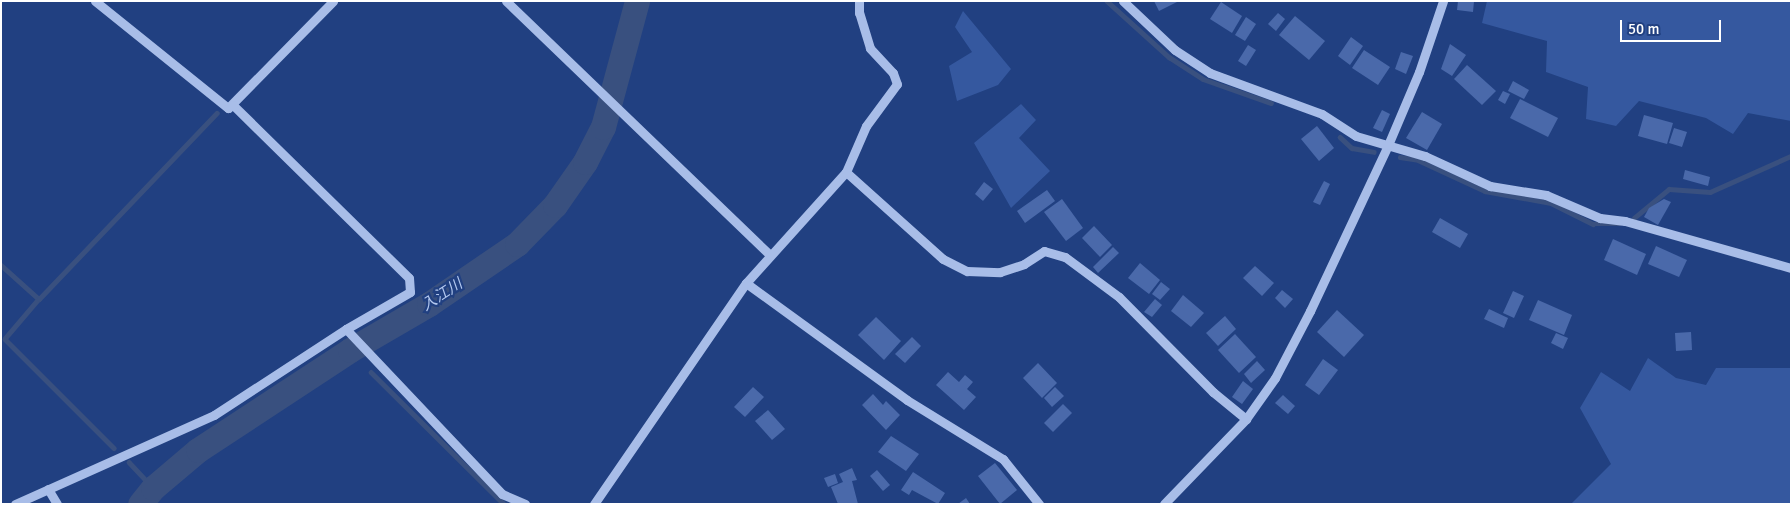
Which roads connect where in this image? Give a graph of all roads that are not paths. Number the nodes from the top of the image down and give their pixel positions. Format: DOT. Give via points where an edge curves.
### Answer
graph roads {
  1 [pos="95,1"];
  2 [pos="333,1"];
  3 [pos="506,1"];
  4 [pos="859,1"];
  5 [pos="1123,1"];
  6 [pos="1443,1"];
  7 [pos="233,105"];
  8 [pos="1388,145"];
  9 [pos="846,172"];
  10 [pos="769,254"];
  11 [pos="1791,268"];
  12 [pos="746,283"];
  13 [pos="348,332"];
  14 [pos="1246,420"];
  15 [pos="48,489"];
  16 [pos="15,504"];
  17 [pos="57,504"];
  18 [pos="525,504"];
  19 [pos="594,504"];
  20 [pos="1040,504"];
  21 [pos="1164,504"];
  1 -- 7 [label="street" via="222,106 228,108"];
  2 -- 7 [label="street"];
  3 -- 10 [label="street"];
  4 -- 9 [label="street" via="859,13 870,48 893,72 897,84 866,126"];
  5 -- 8 [label="street" via="1175,50 1210,73 1322,114 1356,136"];
  6 -- 8 [label="street" via="1419,72"];
  7 -- 13 [label="street" via="409,278 410,292 405,298"];
  8 -- 11 [label="street" via="1425,156 1490,186 1546,195 1600,218 1626,221"];
  8 -- 14 [label="street" via="1276,378"];
  9 -- 10 [label="street"];
  9 -- 14 [label="street" via="943,259 967,271 1000,272 1024,264 1044,251 1066,256 1119,297 1213,392"];
  10 -- 12 [label="street"];
  12 -- 19 [label="street"];
  12 -- 20 [label="street" via="907,400 1003,458"];
  13 -- 15 [label="street" via="214,415"];
  13 -- 18 [label="street" via="502,494"];
  14 -- 21 [label="street"];
  15 -- 16 [label="street"];
  15 -- 17 [label="street"];
}
